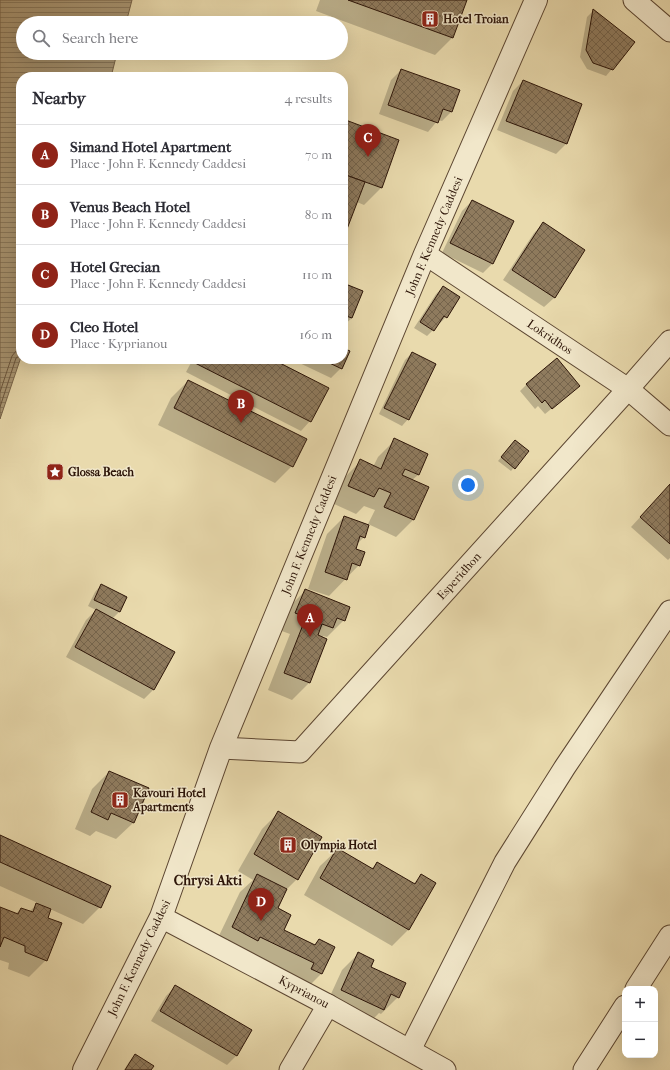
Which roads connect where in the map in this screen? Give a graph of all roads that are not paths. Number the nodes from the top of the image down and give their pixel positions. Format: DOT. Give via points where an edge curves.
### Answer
graph roads {
  1 [pos="536,0"];
  2 [pos="634,0"];
  3 [pos="670,31"];
  4 [pos="425,254"];
  5 [pos="670,341"];
  6 [pos="628,389"];
  7 [pos="670,425"];
  8 [pos="670,611"];
  9 [pos="221,748"];
  10 [pos="161,917"];
  11 [pos="670,936"];
  12 [pos="638,986"];
  13 [pos="328,1004"];
  14 [pos="622,1011"];
  15 [pos="410,1050"];
  16 [pos="84,1070"];
  17 [pos="290,1070"];
  18 [pos="446,1070"];
  19 [pos="584,1070"];
  1 -- 4 [label="street, John F. Kennedy Caddesi"];
  2 -- 3 [label="street"];
  4 -- 6 [label="street, Lokridhos"];
  4 -- 9 [label="street, John F. Kennedy Caddesi"];
  5 -- 6 [label="street, Esperidhon"];
  6 -- 7 [label="street, Lokridhos"];
  6 -- 9 [label="street, Esperidhon" via="300,752"];
  8 -- 15 [label="street" via="565,767 505,862"];
  9 -- 10 [label="street, John F. Kennedy Caddesi"];
  10 -- 13 [label="street, Kyprianou"];
  10 -- 16 [label="street, John F. Kennedy Caddesi"];
  11 -- 12 [label="street"];
  13 -- 15 [label="street, Kyprianou"];
  13 -- 17 [label="street"];
  14 -- 19 [label="street"];
  15 -- 18 [label="street, Kyprianou"];
}
